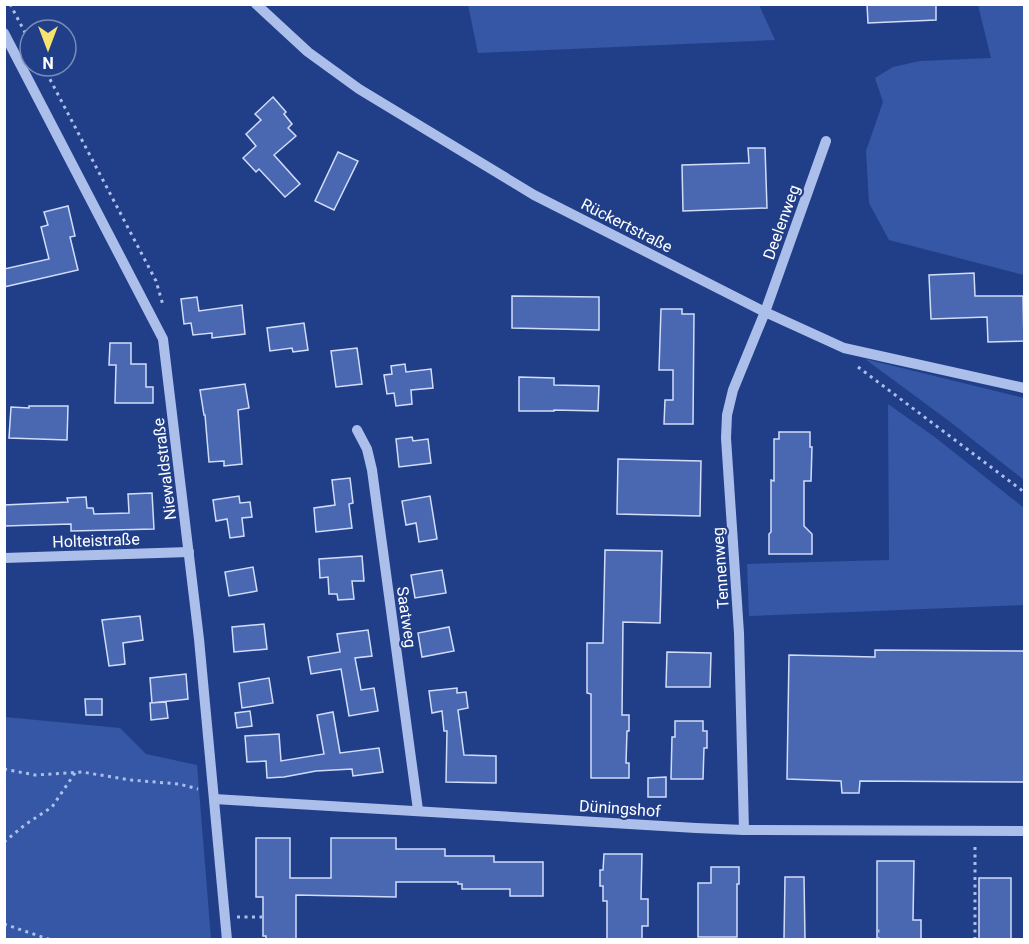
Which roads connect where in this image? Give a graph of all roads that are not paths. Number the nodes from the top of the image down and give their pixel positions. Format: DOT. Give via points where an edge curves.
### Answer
graph roads {
  1 [pos="256,4"];
  2 [pos="4,33"];
  3 [pos="826,141"];
  4 [pos="765,312"];
  5 [pos="1024,388"];
  6 [pos="357,430"];
  7 [pos="189,552"];
  8 [pos="4,558"];
  9 [pos="214,796"];
  10 [pos="418,810"];
  11 [pos="744,830"];
  12 [pos="1024,831"];
  13 [pos="227,939"];
  1 -- 4 [label="street, Rückertstraße" via="308,52 359,89 534,195"];
  2 -- 7 [label="street, Niewaldstraße" via="163,339"];
  3 -- 4 [label="street, Deelenweg"];
  4 -- 5 [label="street, Rückertstraße" via="844,348"];
  4 -- 11 [label="street, Tennenweg" via="733,390 726,438 739,633"];
  6 -- 10 [label="street, Saatweg" via="372,470"];
  7 -- 8 [label="street, Holteistraße"];
  7 -- 9 [label="street, Niewaldstraße"];
  9 -- 10 [label="street, Düningshof"];
  9 -- 13 [label="street, Niewaldstraße"];
  10 -- 11 [label="street, Düningshof"];
  11 -- 12 [label="street, Düningshof"];
}
